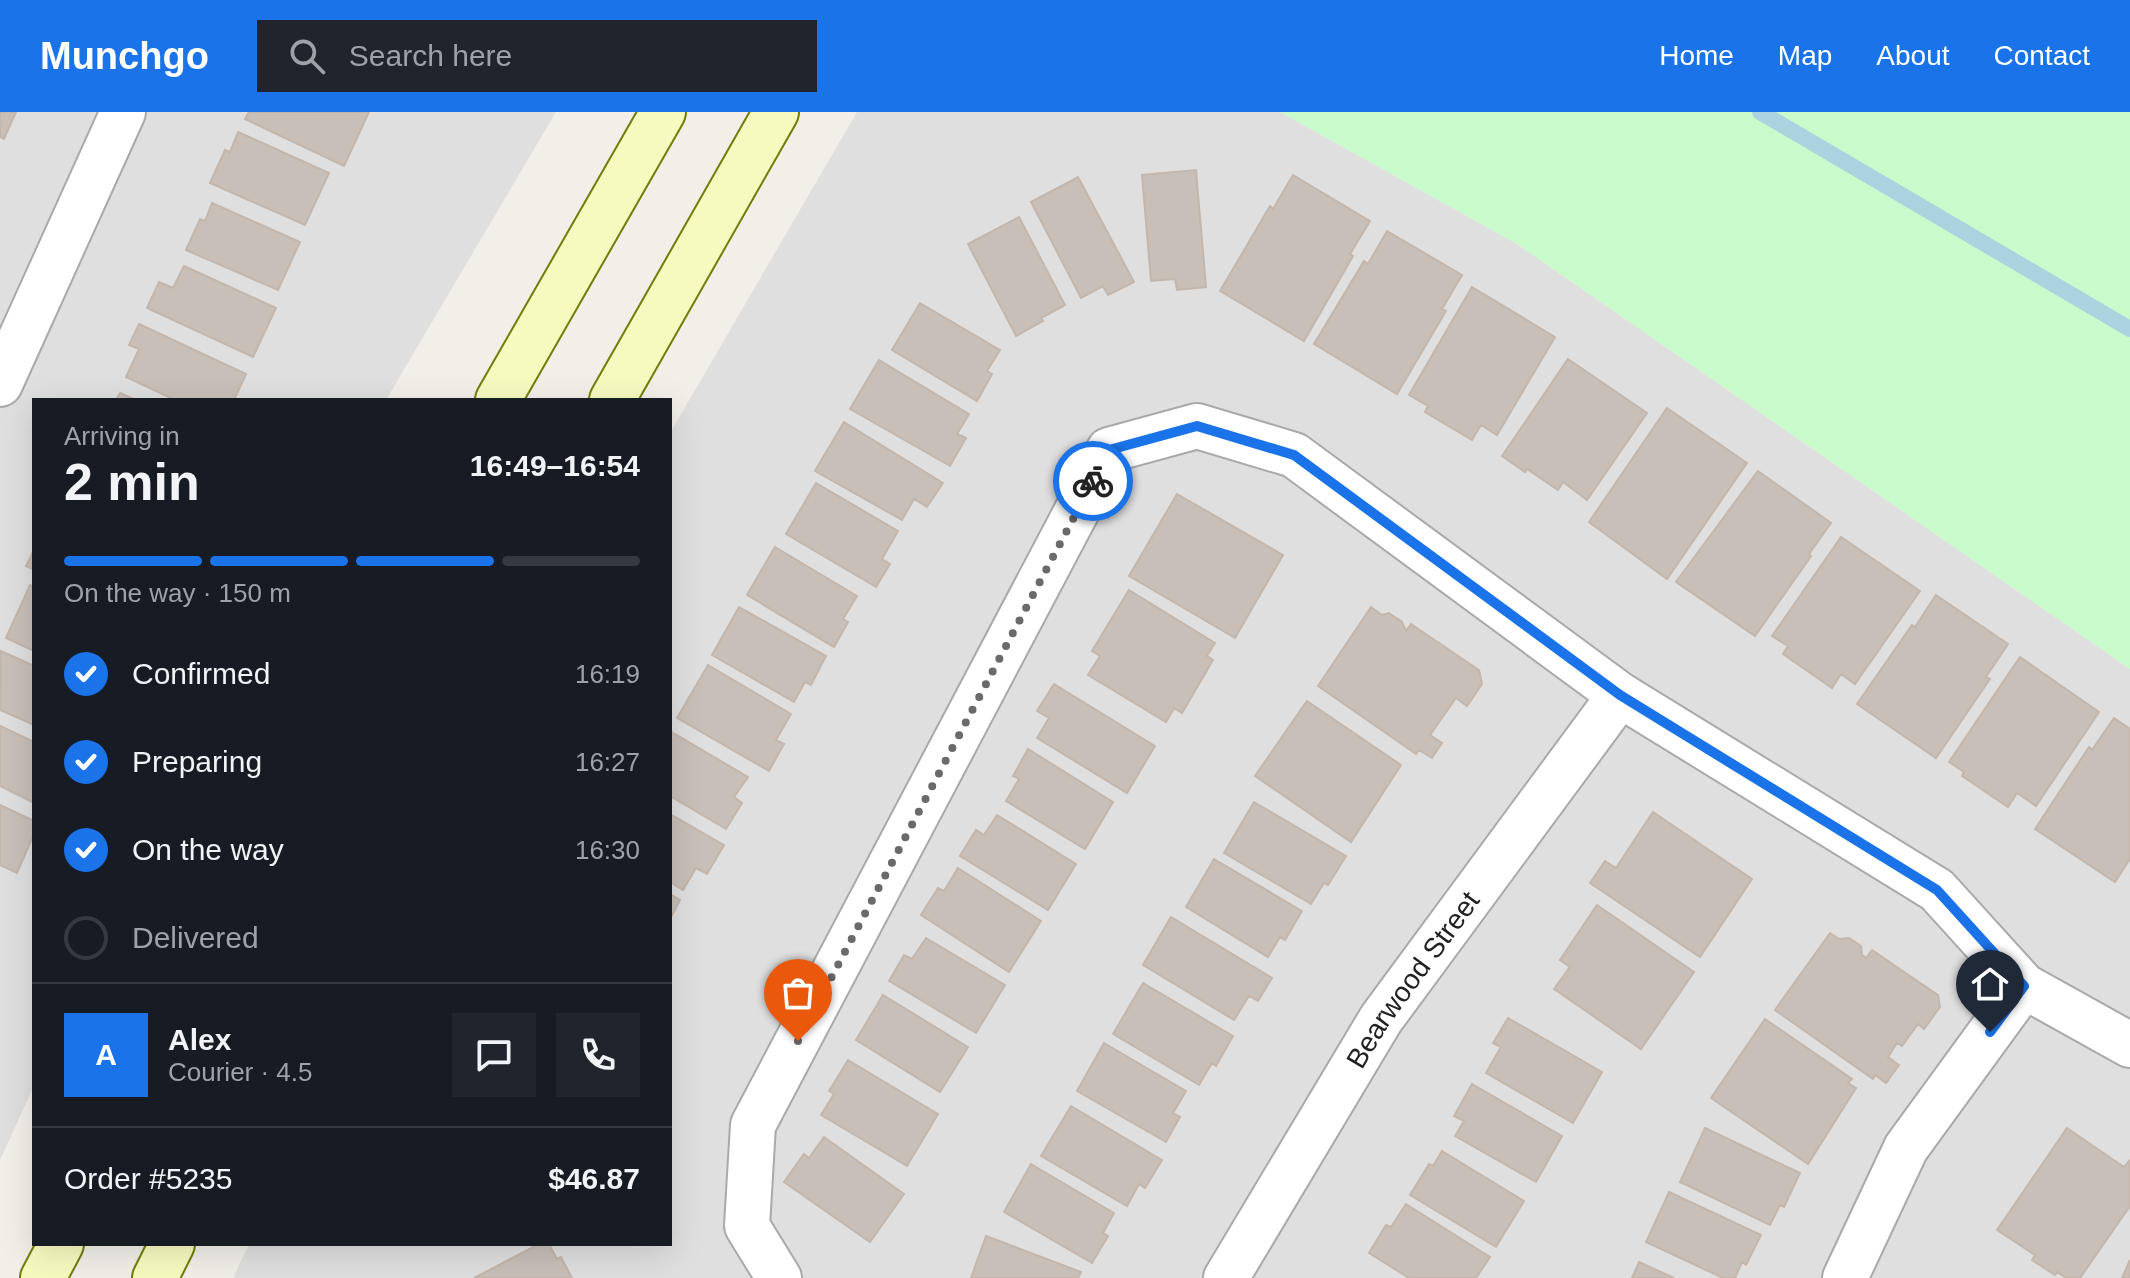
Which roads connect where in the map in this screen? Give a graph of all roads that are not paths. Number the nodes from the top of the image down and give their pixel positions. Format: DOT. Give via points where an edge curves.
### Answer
graph roads {
  1 [pos="123,112"];
  2 [pos="663,112"];
  3 [pos="776,112"];
  4 [pos="0,384"];
  5 [pos="499,398"];
  6 [pos="613,398"];
  7 [pos="1620,695"];
  8 [pos="2024,986"];
  9 [pos="2130,1045"];
  10 [pos="60,1246"];
  11 [pos="171,1246"];
  12 [pos="43,1278"];
  13 [pos="155,1278"];
  14 [pos="779,1278"];
  15 [pos="1226,1278"];
  16 [pos="1845,1278"];
  1 -- 4 [label="street"];
  2 -- 5 [label="main road"];
  3 -- 6 [label="main road"];
  7 -- 8 [label="street" via="1937,890"];
  7 -- 14 [label="street" via="1294,455 1197,426 1109,450 753,1125 747,1226"];
  7 -- 15 [label="street, Bearwood Street" via="1381,1019"];
  8 -- 9 [label="street"];
  8 -- 16 [label="street" via="1906,1148"];
  10 -- 12 [label="main road"];
  11 -- 13 [label="main road"];
}
